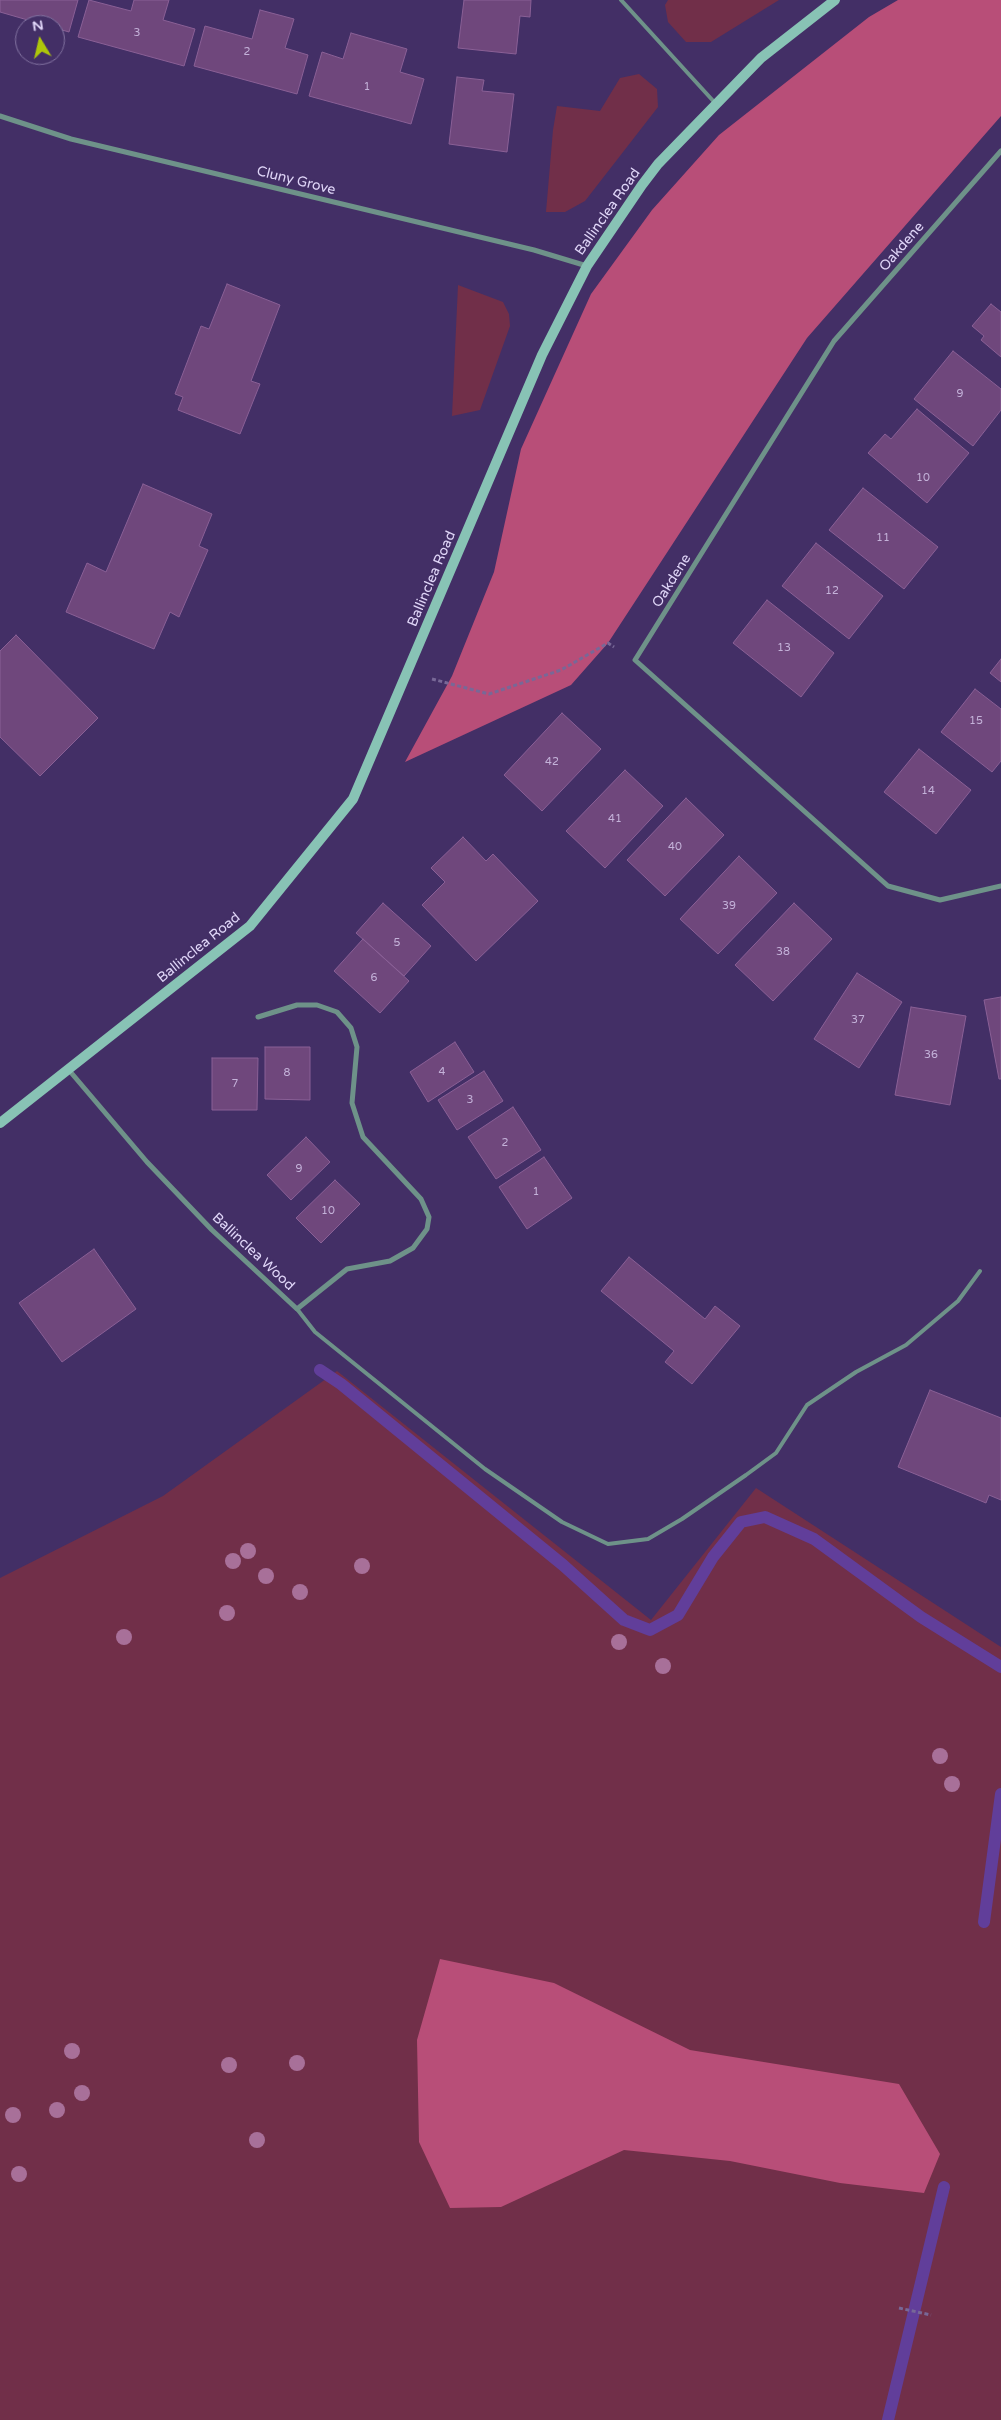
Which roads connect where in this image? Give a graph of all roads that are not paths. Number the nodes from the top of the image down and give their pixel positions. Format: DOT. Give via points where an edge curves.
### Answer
graph roads {
  1 [pos="621,0"];
  2 [pos="835,0"];
  3 [pos="716,104"];
  4 [pos="0,116"];
  5 [pos="1001,151"];
  6 [pos="587,266"];
  7 [pos="1001,886"];
  8 [pos="258,1017"];
  9 [pos="68,1069"];
  10 [pos="0,1122"];
  11 [pos="980,1271"];
  12 [pos="296,1309"];
  1 -- 3 [label="lane"];
  2 -- 3 [label="street, Ballinclea Road" via="760,58"];
  3 -- 6 [label="street, Ballinclea Road" via="658,164"];
  4 -- 6 [label="street, Cluny Grove" via="71,139 534,250"];
  5 -- 7 [label="street, Oakdene" via="834,341 635,660 888,886 940,900"];
  6 -- 9 [label="street, Ballinclea Road" via="542,355 353,799 250,926"];
  8 -- 12 [label="street, Ballinclea Wood" via="298,1005 317,1005 337,1012 352,1028 357,1047 352,1103 363,1137 421,1199 429,1217 426,1229 413,1248 390,1261 347,1269"];
  9 -- 10 [label="street, Ballinclea Road"];
  9 -- 12 [label="street, Ballinclea Wood" via="205,1223"];
  11 -- 12 [label="lane" via="958,1301 906,1345 856,1372 807,1405 776,1453 648,1539 608,1544 562,1522 485,1468 315,1332"];
}
